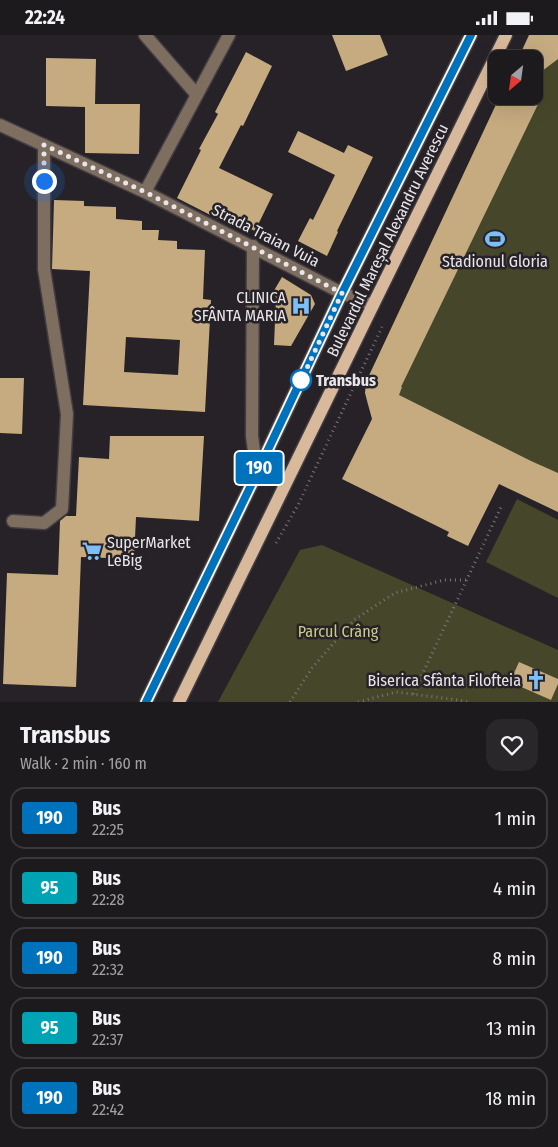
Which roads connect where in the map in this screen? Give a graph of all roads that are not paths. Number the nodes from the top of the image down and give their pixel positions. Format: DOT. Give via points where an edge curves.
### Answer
graph roads {
  1 [pos="145,35"];
  2 [pos="229,35"];
  3 [pos="471,35"];
  4 [pos="506,35"];
  5 [pos="196,95"];
  6 [pos="0,125"];
  7 [pos="44,145"];
  8 [pos="145,192"];
  9 [pos="253,247"];
  10 [pos="342,293"];
  11 [pos="373,305"];
  12 [pos="257,473"];
  13 [pos="12,521"];
  14 [pos="146,702"];
  15 [pos="179,702"];
  1 -- 5 [label="street"];
  2 -- 5 [label="street"];
  3 -- 10 [label="main road, Bulevardul Mareșal Alexandru Averescu"];
  4 -- 11 [label="main road, Bulevardul Mareșal Alexandru Averescu"];
  5 -- 8 [label="street"];
  6 -- 7 [label="street, Strada Traian Vuia"];
  7 -- 8 [label="street, Strada Traian Vuia"];
  7 -- 13 [label="street" via="44,269 67,414 62,509 44,523"];
  8 -- 9 [label="street, Strada Traian Vuia"];
  9 -- 10 [label="street, Strada Traian Vuia"];
  9 -- 12 [label="street" via="252,436"];
  10 -- 11 [label="street, Strada Traian Vuia"];
  10 -- 12 [label="main road, Bulevardul Mareșal Alexandru Averescu"];
  11 -- 15 [label="main road, Bulevardul Mareșal Alexandru Averescu"];
  12 -- 14 [label="main road, Bulevardul Mareșal Alexandru Averescu"];
}
